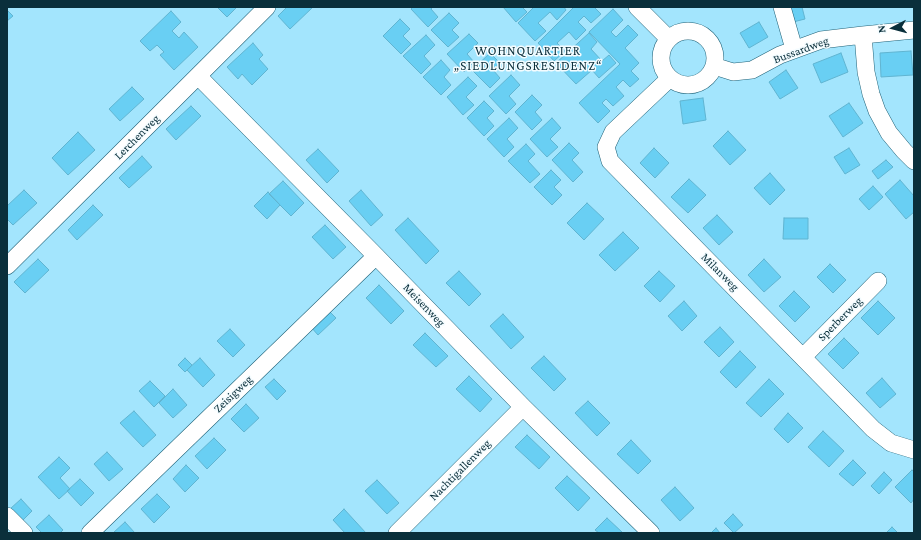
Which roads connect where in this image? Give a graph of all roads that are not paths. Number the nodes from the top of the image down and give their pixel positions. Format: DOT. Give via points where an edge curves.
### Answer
graph roads {
  1 [pos="267,7"];
  2 [pos="637,7"];
  3 [pos="782,7"];
  4 [pos="914,30"];
  5 [pos="862,34"];
  6 [pos="669,39"];
  7 [pos="794,49"];
  8 [pos="714,66"];
  9 [pos="198,76"];
  10 [pos="670,78"];
  11 [pos="914,161"];
  12 [pos="376,256"];
  13 [pos="7,266"];
  14 [pos="878,281"];
  15 [pos="803,357"];
  16 [pos="523,407"];
  17 [pos="914,450"];
  18 [pos="7,516"];
  19 [pos="24,533"];
  20 [pos="90,533"];
  21 [pos="397,533"];
  22 [pos="651,533"];
  1 -- 9 [label="street, Lerchenweg"];
  2 -- 6 [label="street"];
  3 -- 7 [label="street"];
  4 -- 5 [label="street, Bussardweg"];
  5 -- 7 [label="street, Bussardweg" via="821,40"];
  5 -- 11 [label="street" via="870,94 889,133"];
  6 -- 8 [label="street" via="679,32 691,31 702,35 711,43 715,54"];
  6 -- 10 [label="street" via="663,48 661,58"];
  7 -- 8 [label="street, Bussardweg" via="752,70 733,72"];
  8 -- 10 [label="street" via="709,75 700,82 690,85"];
  9 -- 12 [label="street, Meisenweg"];
  9 -- 13 [label="street, Lerchenweg"];
  10 -- 15 [label="street, Milanweg" via="613,132 606,147 610,161"];
  12 -- 16 [label="street, Meisenweg"];
  12 -- 20 [label="street, Zeisigweg"];
  14 -- 15 [label="street, Sperberweg"];
  15 -- 17 [label="street, Milanweg" via="873,429 891,443"];
  16 -- 21 [label="street, Nachtigallenweg"];
  16 -- 22 [label="street, Meisenweg"];
  18 -- 19 [label="street"];
}
